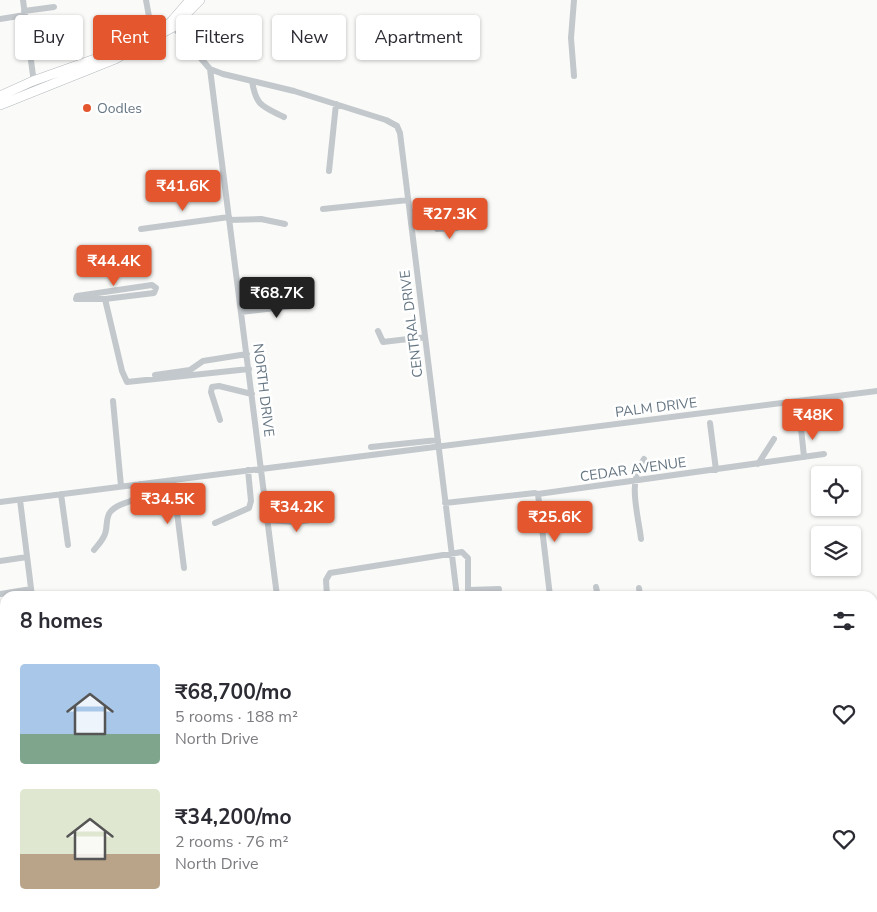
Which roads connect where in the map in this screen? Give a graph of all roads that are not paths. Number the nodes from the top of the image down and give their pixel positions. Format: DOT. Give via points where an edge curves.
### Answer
graph roads {
  1 [pos="23,0"];
  2 [pos="146,0"];
  3 [pos="190,0"];
  4 [pos="200,0"];
  5 [pos="574,0"];
  6 [pos="54,7"];
  7 [pos="24,13"];
  8 [pos="149,15"];
  9 [pos="0,19"];
  10 [pos="172,25"];
  11 [pos="166,27"];
  12 [pos="95,60"];
  13 [pos="210,69"];
  14 [pos="574,76"];
  15 [pos="252,81"];
  16 [pos="34,85"];
  17 [pos="0,96"];
  18 [pos="336,104"];
  19 [pos="0,105"];
  20 [pos="284,117"];
  21 [pos="329,171"];
  22 [pos="408,200"];
  23 [pos="459,207"];
  24 [pos="323,209"];
  25 [pos="410,212"];
  26 [pos="229,218"];
  27 [pos="285,224"];
  28 [pos="141,229"];
  29 [pos="106,299"];
  30 [pos="310,304"];
  31 [pos="241,312"];
  32 [pos="378,330"];
  33 [pos="425,337"];
  34 [pos="247,354"];
  35 [pos="248,369"];
  36 [pos="155,375"];
  37 [pos="877,392"];
  38 [pos="252,394"];
  39 [pos="113,401"];
  40 [pos="220,420"];
  41 [pos="710,423"];
  42 [pos="820,423"];
  43 [pos="774,438"];
  44 [pos="438,443"];
  45 [pos="371,447"];
  46 [pos="824,454"];
  47 [pos="804,457"];
  48 [pos="644,459"];
  49 [pos="758,464"];
  50 [pos="262,468"];
  51 [pos="248,470"];
  52 [pos="716,470"];
  53 [pos="173,480"];
  54 [pos="634,481"];
  55 [pos="140,484"];
  56 [pos="122,486"];
  57 [pos="61,494"];
  58 [pos="538,494"];
  59 [pos="20,500"];
  60 [pos="0,502"];
  61 [pos="445,503"];
  62 [pos="325,518"];
  63 [pos="268,520"];
  64 [pos="215,523"];
  65 [pos="641,539"];
  66 [pos="68,545"];
  67 [pos="94,550"];
  68 [pos="452,552"];
  69 [pos="27,557"];
  70 [pos="0,561"];
  71 [pos="184,568"];
  72 [pos="596,587"];
  73 [pos="639,588"];
  74 [pos="500,589"];
  75 [pos="32,591"];
  76 [pos="276,591"];
  77 [pos="327,591"];
  78 [pos="457,591"];
  79 [pos="549,591"];
  80 [pos="597,591"];
  81 [pos="639,591"];
  1 -- 7 [label="street"];
  2 -- 8 [label="street"];
  3 -- 10 [label="main road"];
  4 -- 10 [label="main road"];
  5 -- 14 [label="street" via="571,38"];
  6 -- 7 [label="street"];
  7 -- 9 [label="street"];
  7 -- 16 [label="street"];
  10 -- 11 [label="main road"];
  10 -- 13 [label="street"];
  10 -- 16 [label="main road" via="115,59"];
  12 -- 16 [label="main road"];
  13 -- 15 [label="street, CENTRAL DRIVE"];
  13 -- 26 [label="street, NORTH DRIVE"];
  15 -- 18 [label="street, CENTRAL DRIVE"];
  15 -- 20 [label="street" via="254,95 260,104"];
  16 -- 17 [label="main road"];
  16 -- 19 [label="main road"];
  18 -- 21 [label="street"];
  18 -- 22 [label="street, CENTRAL DRIVE" via="398,126"];
  22 -- 24 [label="street"];
  22 -- 25 [label="street, CENTRAL DRIVE"];
  23 -- 25 [label="street" via="460,224 448,230 437,229 424,212"];
  25 -- 33 [label="street, CENTRAL DRIVE"];
  26 -- 27 [label="street"];
  26 -- 28 [label="street"];
  26 -- 31 [label="street, NORTH DRIVE"];
  29 -- 29 [label="street" via="78,301 76,297 152,285 156,288 154,293"];
  29 -- 35 [label="street" via="127,382"];
  30 -- 31 [label="street"];
  31 -- 34 [label="street, NORTH DRIVE"];
  32 -- 33 [label="street" via="383,342"];
  33 -- 44 [label="street, CENTRAL DRIVE"];
  34 -- 35 [label="street, NORTH DRIVE"];
  34 -- 36 [label="street" via="203,361 190,370"];
  35 -- 38 [label="street, NORTH DRIVE"];
  37 -- 44 [label="street, PALM DRIVE"];
  38 -- 40 [label="street" via="212,387"];
  38 -- 50 [label="street, NORTH DRIVE"];
  39 -- 56 [label="street"];
  41 -- 52 [label="street"];
  42 -- 47 [label="street" via="801,428"];
  43 -- 49 [label="street"];
  44 -- 45 [label="street"];
  44 -- 50 [label="street"];
  44 -- 61 [label="street, CENTRAL DRIVE"];
  46 -- 47 [label="street, CEDAR AVENUE"];
  47 -- 49 [label="street, CEDAR AVENUE"];
  48 -- 54 [label="street" via="636,470"];
  49 -- 52 [label="street, CEDAR AVENUE"];
  50 -- 51 [label="street"];
  50 -- 63 [label="street, NORTH DRIVE"];
  51 -- 53 [label="street"];
  51 -- 64 [label="street" via="249,508"];
  52 -- 54 [label="street, CEDAR AVENUE"];
  53 -- 55 [label="street"];
  53 -- 71 [label="street"];
  54 -- 58 [label="street, CEDAR AVENUE"];
  54 -- 65 [label="street"];
  55 -- 56 [label="street"];
  55 -- 67 [label="street" via="138,496 115,507 109,514 104,536"];
  56 -- 57 [label="street"];
  57 -- 59 [label="street"];
  57 -- 66 [label="street"];
  58 -- 61 [label="street, CEDAR AVENUE"];
  58 -- 79 [label="street"];
  59 -- 60 [label="street"];
  59 -- 69 [label="street"];
  61 -- 68 [label="street, CENTRAL DRIVE"];
  62 -- 63 [label="street" via="295,522"];
  63 -- 76 [label="street, NORTH DRIVE"];
  68 -- 74 [label="street" via="466,555 468,590"];
  68 -- 77 [label="street" via="330,573 326,580"];
  68 -- 78 [label="street, CENTRAL DRIVE"];
  69 -- 70 [label="street"];
  69 -- 75 [label="street"];
  72 -- 80 [label="street"];
  73 -- 81 [label="street"];
}
